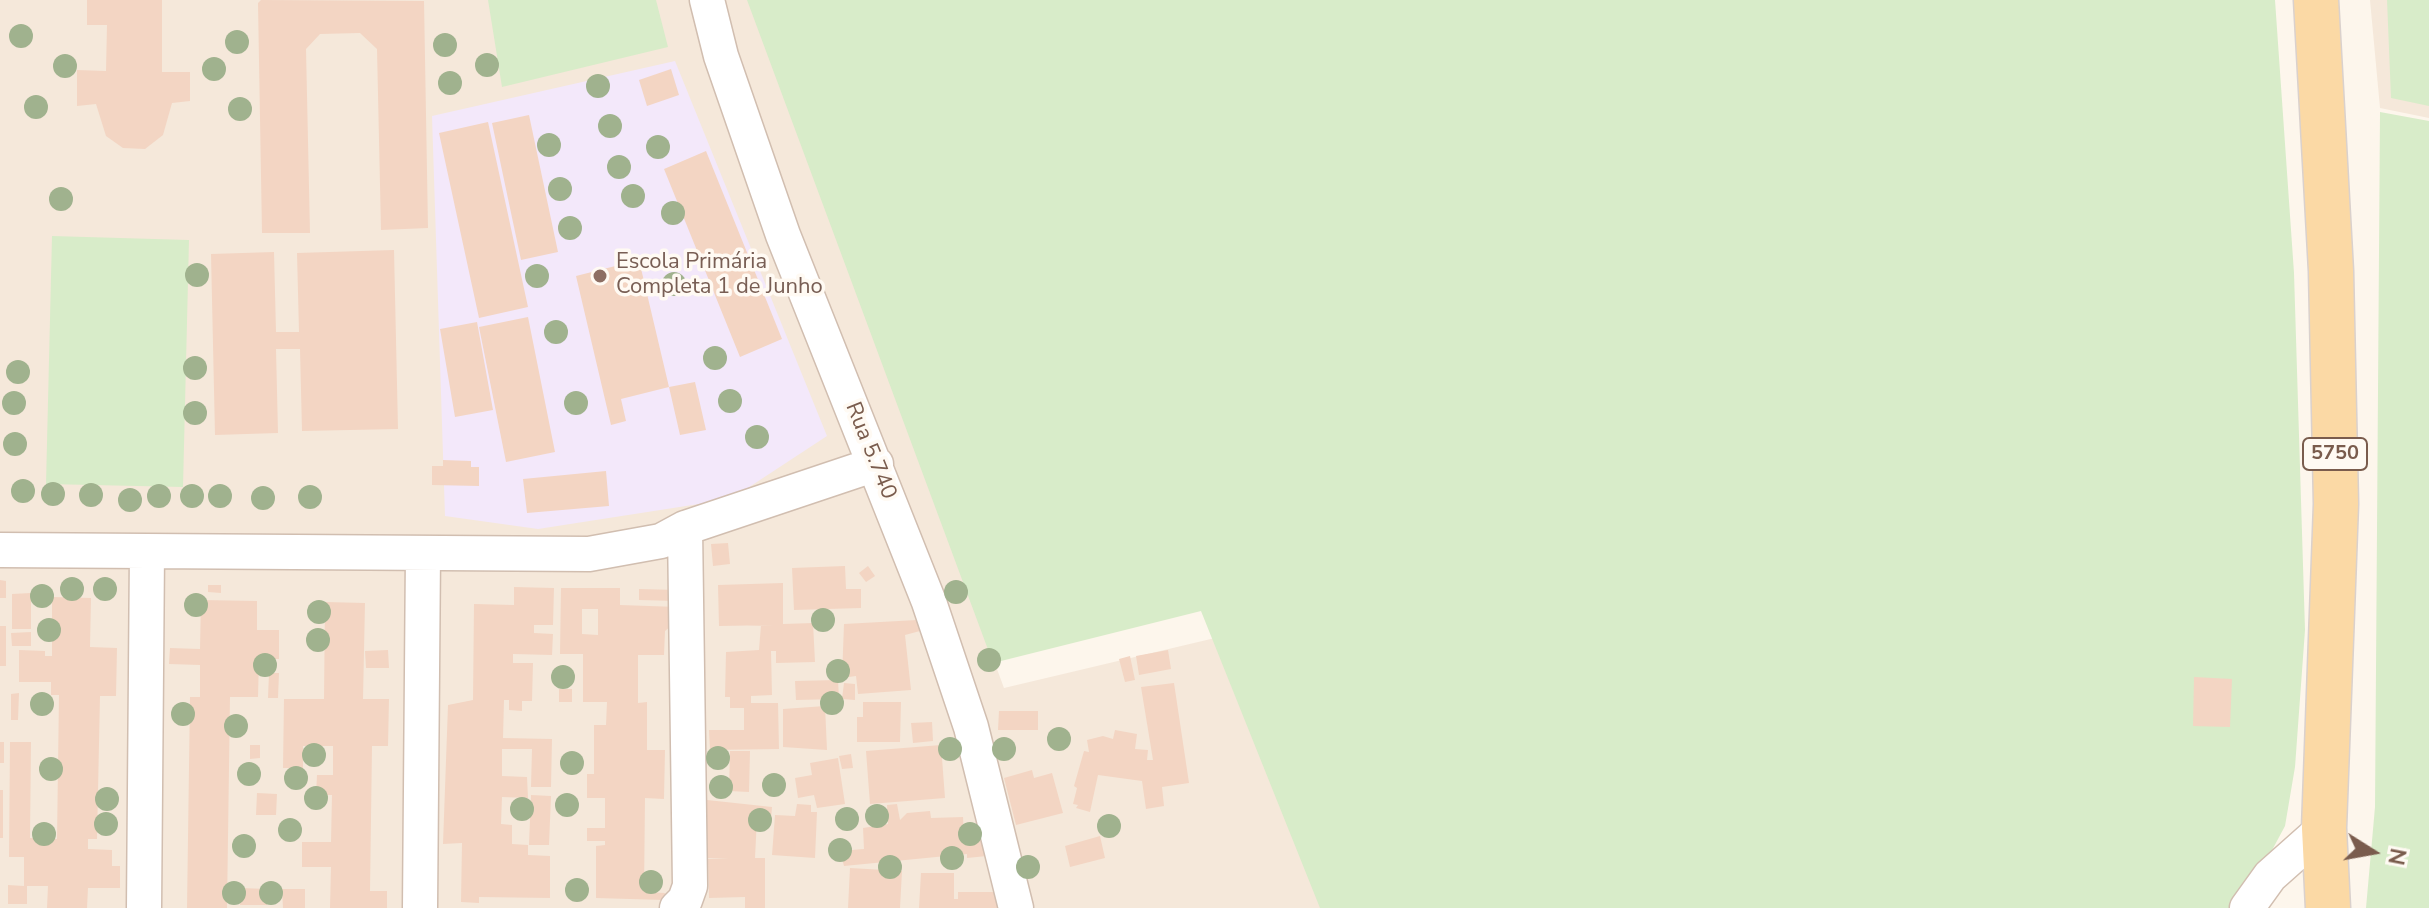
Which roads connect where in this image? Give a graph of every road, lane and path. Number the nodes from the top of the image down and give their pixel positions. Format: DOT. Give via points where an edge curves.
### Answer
graph roads {
  1 [pos="707,0"];
  2 [pos="2316,0"];
  3 [pos="876,464"];
  4 [pos="685,528"];
  5 [pos="0,550"];
  6 [pos="147,552"];
  7 [pos="423,553"];
  8 [pos="2324,828"];
  9 [pos="144,908"];
  10 [pos="420,908"];
  11 [pos="677,908"];
  12 [pos="1016,908"];
  13 [pos="2247,908"];
  14 [pos="2328,908"];
  1 -- 3 [label="street, Rua 5.740" via="783,235"];
  2 -- 8 [label="main road, 5750" via="2331,271 2336,504"];
  3 -- 4 [label="street"];
  3 -- 12 [label="street, Rua 5.740" via="971,727"];
  4 -- 7 [label="street" via="661,541 589,554"];
  4 -- 11 [label="street" via="690,886"];
  5 -- 6 [label="street"];
  6 -- 7 [label="street"];
  6 -- 9 [label="street"];
  7 -- 10 [label="street"];
  8 -- 13 [label="street" via="2270,876"];
  8 -- 14 [label="main road, 5750"];
}
